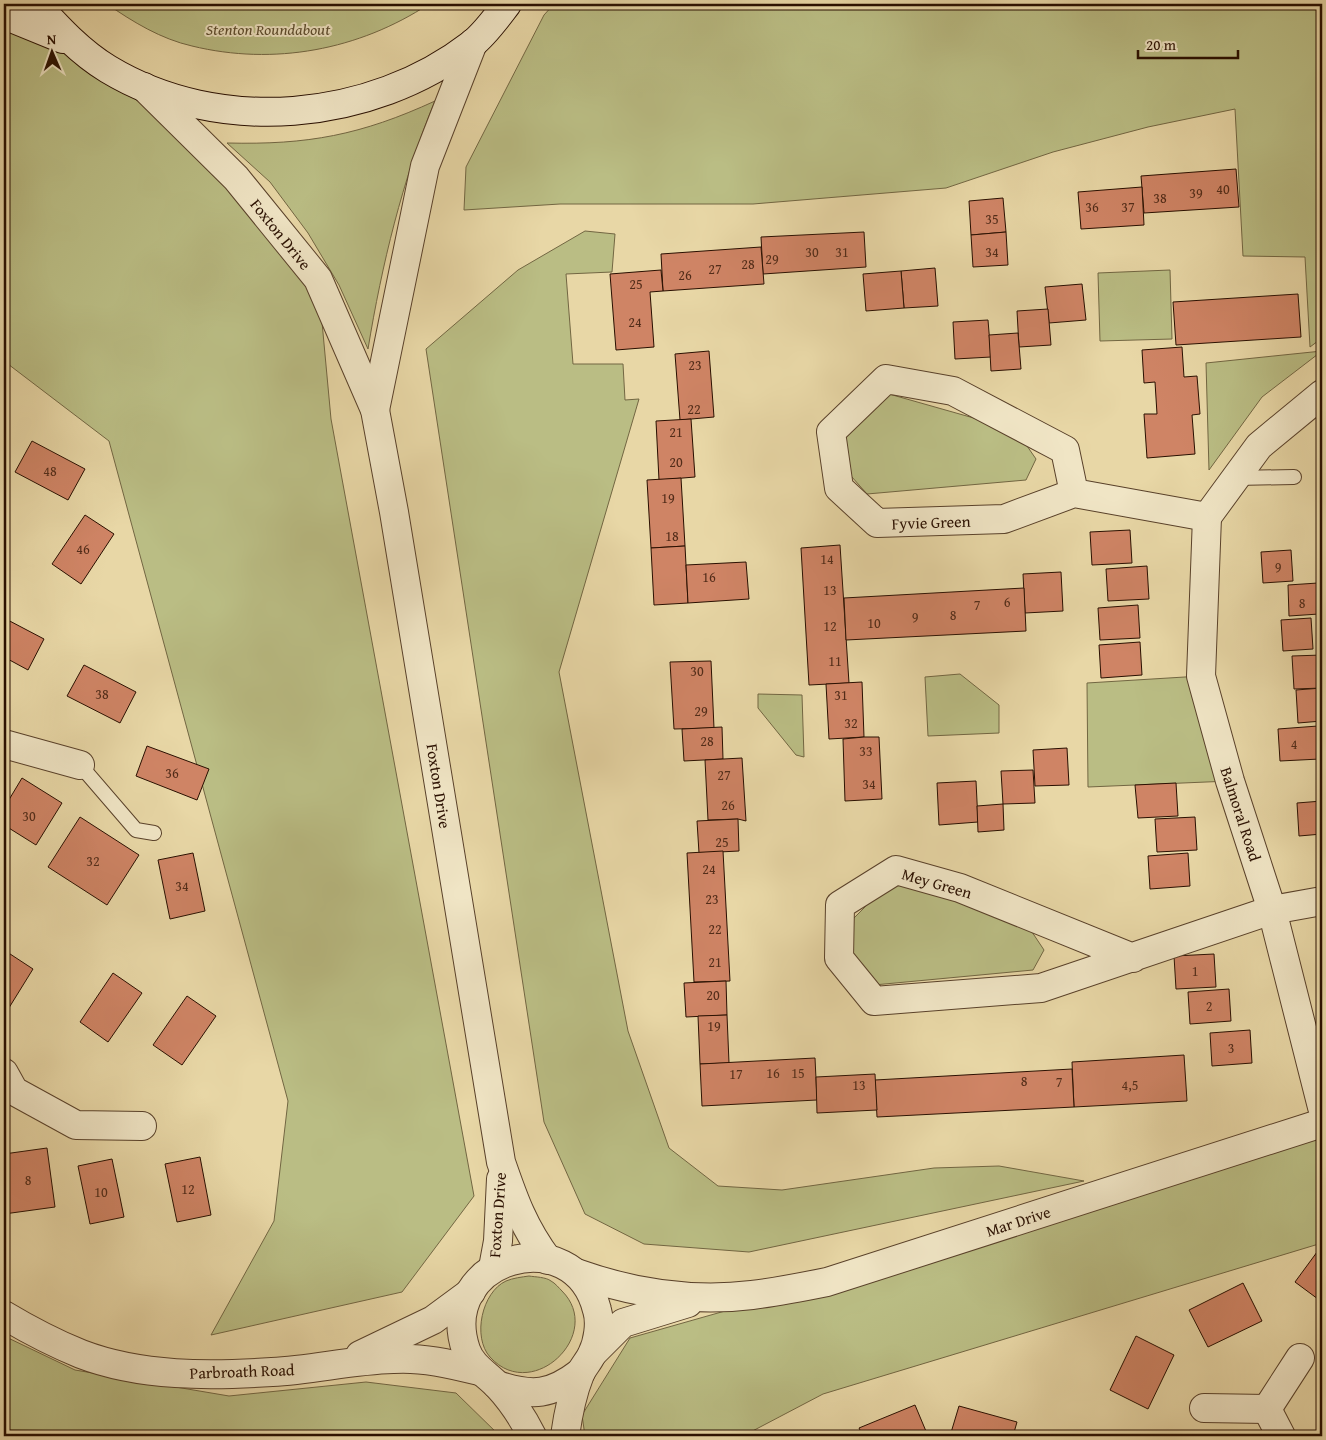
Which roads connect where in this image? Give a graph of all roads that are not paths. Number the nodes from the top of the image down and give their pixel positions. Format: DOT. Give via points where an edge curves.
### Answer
graph roads {
  1 [pos="36,4"];
  2 [pos="507,4"];
  3 [pos="4,15"];
  4 [pos="71,42"];
  5 [pos="473,43"];
  6 [pos="144,87"];
  7 [pos="1322,394"];
  8 [pos="375,410"];
  9 [pos="1294,477"];
  10 [pos="1236,478"];
  11 [pos="1074,493"];
  12 [pos="1206,517"];
  13 [pos="4,744"];
  14 [pos="80,765"];
  15 [pos="154,833"];
  16 [pos="1322,901"];
  17 [pos="1272,910"];
  18 [pos="1133,958"];
  19 [pos="4,1073"];
  20 [pos="1322,1106"];
  21 [pos="1322,1123"];
  22 [pos="142,1126"];
  23 [pos="501,1162"];
  24 [pos="548,1260"];
  25 [pos="493,1268"];
  26 [pos="576,1273"];
  27 [pos="471,1292"];
  28 [pos="708,1297"];
  29 [pos="4,1315"];
  30 [pos="1300,1358"];
  31 [pos="587,1362"];
  32 [pos="340,1364"];
  33 [pos="488,1378"];
  34 [pos="1204,1408"];
  35 [pos="1267,1409"];
  36 [pos="532,1436"];
  37 [pos="565,1436"];
  38 [pos="1281,1436"];
  1 -- 4 [label="street"];
  2 -- 5 [label="street"];
  3 -- 4 [label="street"];
  4 -- 6 [label="street" via="108,69"];
  5 -- 6 [label="street" via="406,82 370,97 334,106 267,112 184,102"];
  5 -- 8 [label="street, Foxton Drive" via="425,166"];
  6 -- 8 [label="street, Foxton Drive" via="236,178 318,279"];
  7 -- 10 [label="street" via="1259,446"];
  8 -- 23 [label="street, Foxton Drive"];
  9 -- 10 [label="lane"];
  10 -- 12 [label="street"];
  11 -- 11 [label="street, Fyvie Green" via="1004,519 877,523 839,488 831,432 886,380 953,390 1066,450"];
  11 -- 12 [label="street"];
  12 -- 17 [label="street, Balmoral Road" via="1201,676 1230,781"];
  13 -- 14 [label="street"];
  14 -- 15 [label="lane" via="136,830"];
  16 -- 17 [label="street, Mey Green"];
  17 -- 18 [label="street, Mey Green"];
  17 -- 20 [label="street, Balmoral Road"];
  18 -- 18 [label="street, Mey Green" via="1041,988 874,1001 839,958 840,905 896,870 960,888"];
  19 -- 22 [label="street" via="14,1091 76,1125"];
  21 -- 28 [label="street, Mar Drive" via="827,1282 751,1295"];
  23 -- 24 [label="street, Foxton Drive" via="516,1208"];
  23 -- 25 [label="street, Foxton Drive" via="498,1241"];
  24 -- 25 [label="street, Foxton Drive" via="514,1258"];
  24 -- 26 [label="street, Foxton Drive"];
  25 -- 27 [label="street, Foxton Drive"];
  26 -- 28 [label="street, Mar Drive" via="614,1286 656,1294"];
  26 -- 31 [label="street, Foxton Drive" via="590,1290 597,1311 598,1332"];
  27 -- 32 [label="street, Parbroath Road" via="433,1320"];
  27 -- 33 [label="street, Foxton Drive" via="465,1305 462,1328 467,1351"];
  28 -- 31 [label="street, Mar Drive" via="623,1323"];
  29 -- 32 [label="street, Parbroath Road" via="43,1338 83,1355 138,1368 204,1375 274,1372"];
  30 -- 35 [label="street"];
  31 -- 33 [label="street" via="564,1385 543,1392 520,1393"];
  31 -- 37 [label="street, Foxton Drive" via="570,1405"];
  32 -- 33 [label="street, Parbroath Road" via="394,1358 435,1361"];
  33 -- 36 [label="street, Foxton Drive" via="522,1417"];
  34 -- 35 [label="street"];
  35 -- 38 [label="street"];
}
